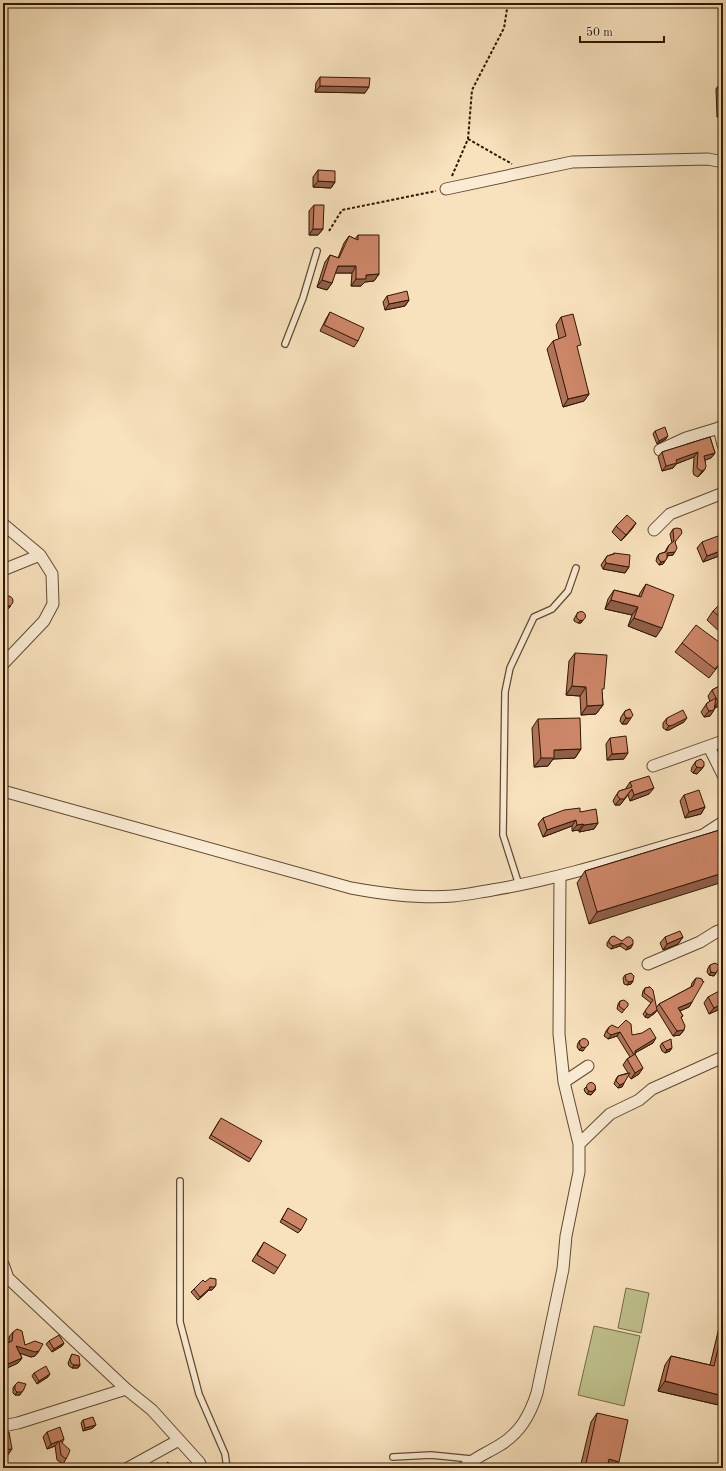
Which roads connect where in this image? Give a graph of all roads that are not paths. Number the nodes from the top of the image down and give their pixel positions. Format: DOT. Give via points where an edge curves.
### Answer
graph roads {
  1 [pos="723,162"];
  2 [pos="446,189"];
  3 [pos="318,251"];
  4 [pos="285,344"];
  5 [pos="721,426"];
  6 [pos="723,445"];
  7 [pos="660,450"];
  8 [pos="723,493"];
  9 [pos="3,524"];
  10 [pos="654,530"];
  11 [pos="40,555"];
  12 [pos="576,568"];
  13 [pos="3,570"];
  14 [pos="3,664"];
  15 [pos="723,741"];
  16 [pos="709,747"];
  17 [pos="653,766"];
  18 [pos="723,775"];
  19 [pos="3,791"];
  20 [pos="723,822"];
  21 [pos="560,876"];
  22 [pos="519,886"];
  23 [pos="723,929"];
  24 [pos="648,964"];
  25 [pos="723,1057"];
  26 [pos="588,1066"];
  27 [pos="564,1082"];
  28 [pos="579,1144"];
  29 [pos="180,1181"];
  30 [pos="3,1264"];
  31 [pos="6,1278"];
  32 [pos="126,1389"];
  33 [pos="3,1426"];
  34 [pos="179,1440"];
  35 [pos="394,1457"];
  36 [pos="466,1465"];
  37 [pos="128,1468"];
  38 [pos="202,1468"];
  39 [pos="227,1468"];
  1 -- 2 [label="street" via="708,158 572,162"];
  3 -- 4 [label="lane"];
  5 -- 6 [label="street"];
  5 -- 7 [label="street"];
  8 -- 10 [label="street" via="670,514"];
  9 -- 11 [label="street"];
  11 -- 13 [label="street"];
  11 -- 14 [label="street" via="52,574 53,604 44,621"];
  12 -- 22 [label="lane" via="568,590 552,609 534,617 510,668 505,692 503,835"];
  15 -- 16 [label="street"];
  16 -- 17 [label="street"];
  16 -- 18 [label="street"];
  19 -- 22 [label="street" via="351,888 378,893 418,897 453,896"];
  20 -- 21 [label="street" via="703,835"];
  21 -- 22 [label="street"];
  21 -- 27 [label="street" via="559,1034"];
  23 -- 24 [label="street" via="700,942"];
  25 -- 28 [label="street" via="652,1089 639,1100 610,1114"];
  26 -- 27 [label="street"];
  27 -- 28 [label="street"];
  28 -- 36 [label="street" via="579,1172 566,1236 563,1269 532,1409 519,1430"];
  29 -- 39 [label="lane" via="180,1322 199,1394 225,1454"];
  30 -- 31 [label="street"];
  31 -- 32 [label="street"];
  32 -- 33 [label="street"];
  32 -- 34 [label="street" via="152,1410"];
  34 -- 37 [label="street"];
  34 -- 38 [label="street"];
  35 -- 36 [label="lane" via="431,1455 471,1459"];
}
